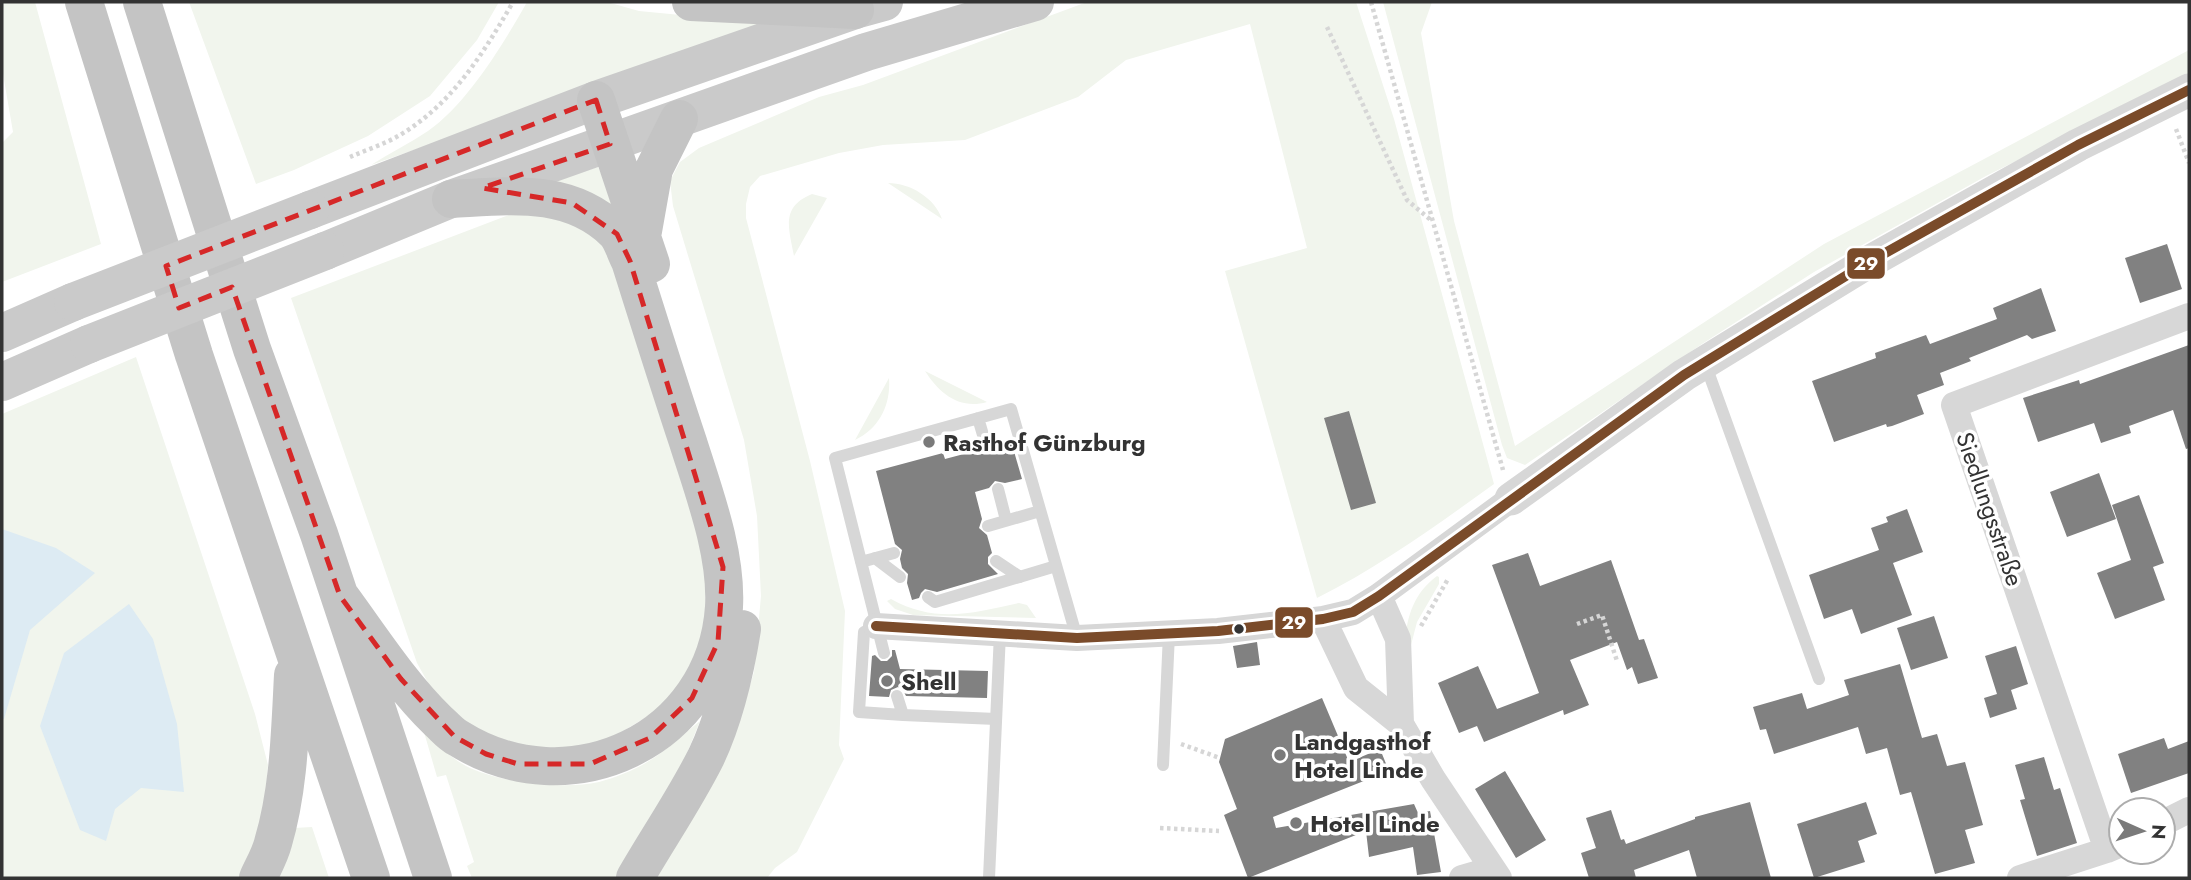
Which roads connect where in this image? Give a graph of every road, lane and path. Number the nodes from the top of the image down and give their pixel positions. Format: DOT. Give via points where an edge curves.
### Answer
graph roads {
  1 [pos="85,2"];
  2 [pos="142,2"];
  3 [pos="513,2"];
  4 [pos="691,2"];
  5 [pos="1035,2"];
  6 [pos="1371,2"];
  7 [pos="869,6"];
  8 [pos="1327,27"];
  9 [pos="2189,90"];
  10 [pos="596,100"];
  11 [pos="678,119"];
  12 [pos="610,144"];
  13 [pos="2184,145"];
  14 [pos="348,158"];
  15 [pos="2189,163"];
  16 [pos="451,199"];
  17 [pos="1433,221"];
  18 [pos="642,236"];
  19 [pos="2189,316"];
  20 [pos="2,333"];
  21 [pos="1704,362"];
  22 [pos="2,382"];
  23 [pos="978,418"];
  24 [pos="986,445"];
  25 [pos="998,489"];
  26 [pos="1511,499"];
  27 [pos="1040,511"];
  28 [pos="1006,520"];
  29 [pos="988,526"];
  30 [pos="894,553"];
  31 [pos="875,558"];
  32 [pos="996,561"];
  33 [pos="860,562"];
  34 [pos="1056,566"];
  35 [pos="901,577"];
  36 [pos="1020,577"];
  37 [pos="340,596"];
  38 [pos="1379,596"];
  39 [pos="929,597"];
  40 [pos="1323,619"];
  41 [pos="1577,624"];
  42 [pos="876,626"];
  43 [pos="1000,634"];
  44 [pos="1169,634"];
  45 [pos="1077,638"];
  46 [pos="294,652"];
  47 [pos="884,653"];
  48 [pos="1617,661"];
  49 [pos="1819,679"];
  50 [pos="897,696"];
  51 [pos="903,715"];
  52 [pos="996,719"];
  53 [pos="1401,724"];
  54 [pos="1164,742"];
  55 [pos="1220,758"];
  56 [pos="1163,765"];
  57 [pos="1160,828"];
  58 [pos="2107,828"];
  59 [pos="1219,831"];
  60 [pos="2107,849"];
  61 [pos="1496,874"];
  62 [pos="258,878"];
  63 [pos="371,878"];
  64 [pos="433,878"];
  65 [pos="635,878"];
  66 [pos="989,878"];
  67 [pos="1462,878"];
  68 [pos="2020,878"];
  1 -- 46 [label="highway" via="194,355"];
  2 -- 37 [label="highway" via="251,349"];
  3 -- 14 [label="path" via="449,97 397,137"];
  4 -- 7 [label="highway"];
  5 -- 11 [label="main road" via="866,52"];
  6 -- 17 [label="path"];
  7 -- 10 [label="main road"];
  8 -- 17 [label="path" via="1407,200"];
  9 -- 21 [label="street" via="2078,145 1862,266"];
  10 -- 12 [label="highway"];
  10 -- 20 [label="main road, bridge"];
  11 -- 12 [label="main road"];
  11 -- 18 [label="highway" via="654,169"];
  12 -- 16 [label="main road"];
  12 -- 18 [label="highway"];
  13 -- 15 [label="path"];
  16 -- 22 [label="main road, bridge"];
  16 -- 37 [label="highway" via="536,197 572,203 617,234 703,489 723,567 724,606 718,642 692,698 650,738 590,764 518,764 455,737 423,706"];
  17 -- 26 [label="path"];
  18 -- 65 [label="highway" via="721,472 737,539 743,622 724,712 705,758"];
  19 -- 58 [label="street, Siedlungsstraße" via="1954,405"];
  21 -- 26 [label="street"];
  21 -- 49 [label="lane"];
  23 -- 24 [label="lane"];
  23 -- 27 [label="lane" via="1011,409"];
  23 -- 33 [label="lane" via="835,458"];
  25 -- 28 [label="lane"];
  26 -- 38 [label="street"];
  27 -- 28 [label="lane"];
  27 -- 34 [label="lane"];
  28 -- 29 [label="lane"];
  30 -- 31 [label="lane"];
  31 -- 33 [label="lane"];
  31 -- 35 [label="lane"];
  32 -- 36 [label="lane"];
  33 -- 42 [label="lane"];
  34 -- 36 [label="lane"];
  34 -- 45 [label="lane"];
  36 -- 39 [label="lane" via="935,602"];
  37 -- 64 [label="highway"];
  38 -- 40 [label="street" via="1353,612"];
  38 -- 53 [label="street" via="1398,639"];
  40 -- 44 [label="street"];
  40 -- 53 [label="street" via="1356,688"];
  41 -- 48 [label="path" via="1602,615"];
  42 -- 43 [label="street"];
  42 -- 47 [label="lane"];
  42 -- 51 [label="lane" via="864,632 859,712"];
  43 -- 45 [label="street"];
  43 -- 52 [label="lane"];
  44 -- 45 [label="street"];
  44 -- 54 [label="lane"];
  46 -- 62 [label="highway" via="284,795 272,846"];
  46 -- 63 [label="highway"];
  50 -- 51 [label="lane"];
  51 -- 52 [label="lane"];
  52 -- 66 [label="lane"];
  53 -- 61 [label="street"];
  54 -- 55 [label="path"];
  54 -- 56 [label="lane"];
  57 -- 59 [label="path"];
  60 -- 68 [label="street"];
  61 -- 67 [label="street"];
}
